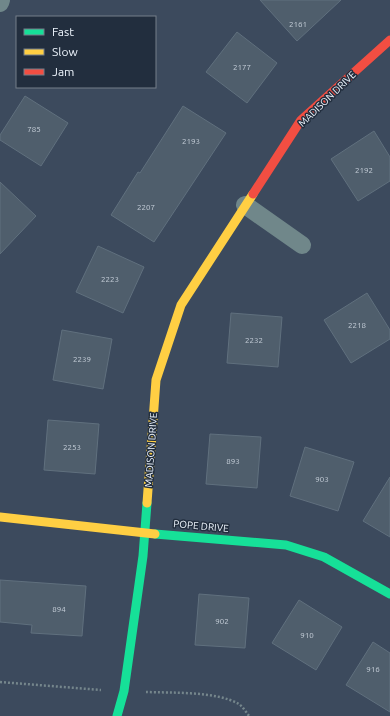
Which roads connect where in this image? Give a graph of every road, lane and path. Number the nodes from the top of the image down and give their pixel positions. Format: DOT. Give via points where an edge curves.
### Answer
graph roads {
  1 [pos="1,0"];
  2 [pos="0,3"];
  3 [pos="390,40"];
  4 [pos="245,205"];
  5 [pos="302,245"];
  6 [pos="0,517"];
  7 [pos="145,533"];
  8 [pos="390,594"];
  9 [pos="0,682"];
  10 [pos="105,690"];
  11 [pos="141,692"];
  12 [pos="117,716"];
  13 [pos="249,716"];
  1 -- 2 [label="street"];
  3 -- 4 [label="street, MADISON DRIVE" via="301,120"];
  4 -- 5 [label="street"];
  4 -- 7 [label="street, MADISON DRIVE" via="181,305 156,380"];
  6 -- 7 [label="street, POPE DRIVE"];
  7 -- 8 [label="street, POPE DRIVE" via="286,545 324,557"];
  7 -- 12 [label="street, MADISON DRIVE" via="124,691"];
  9 -- 10 [label="path"];
  11 -- 13 [label="path" via="222,698 240,705"];
}
